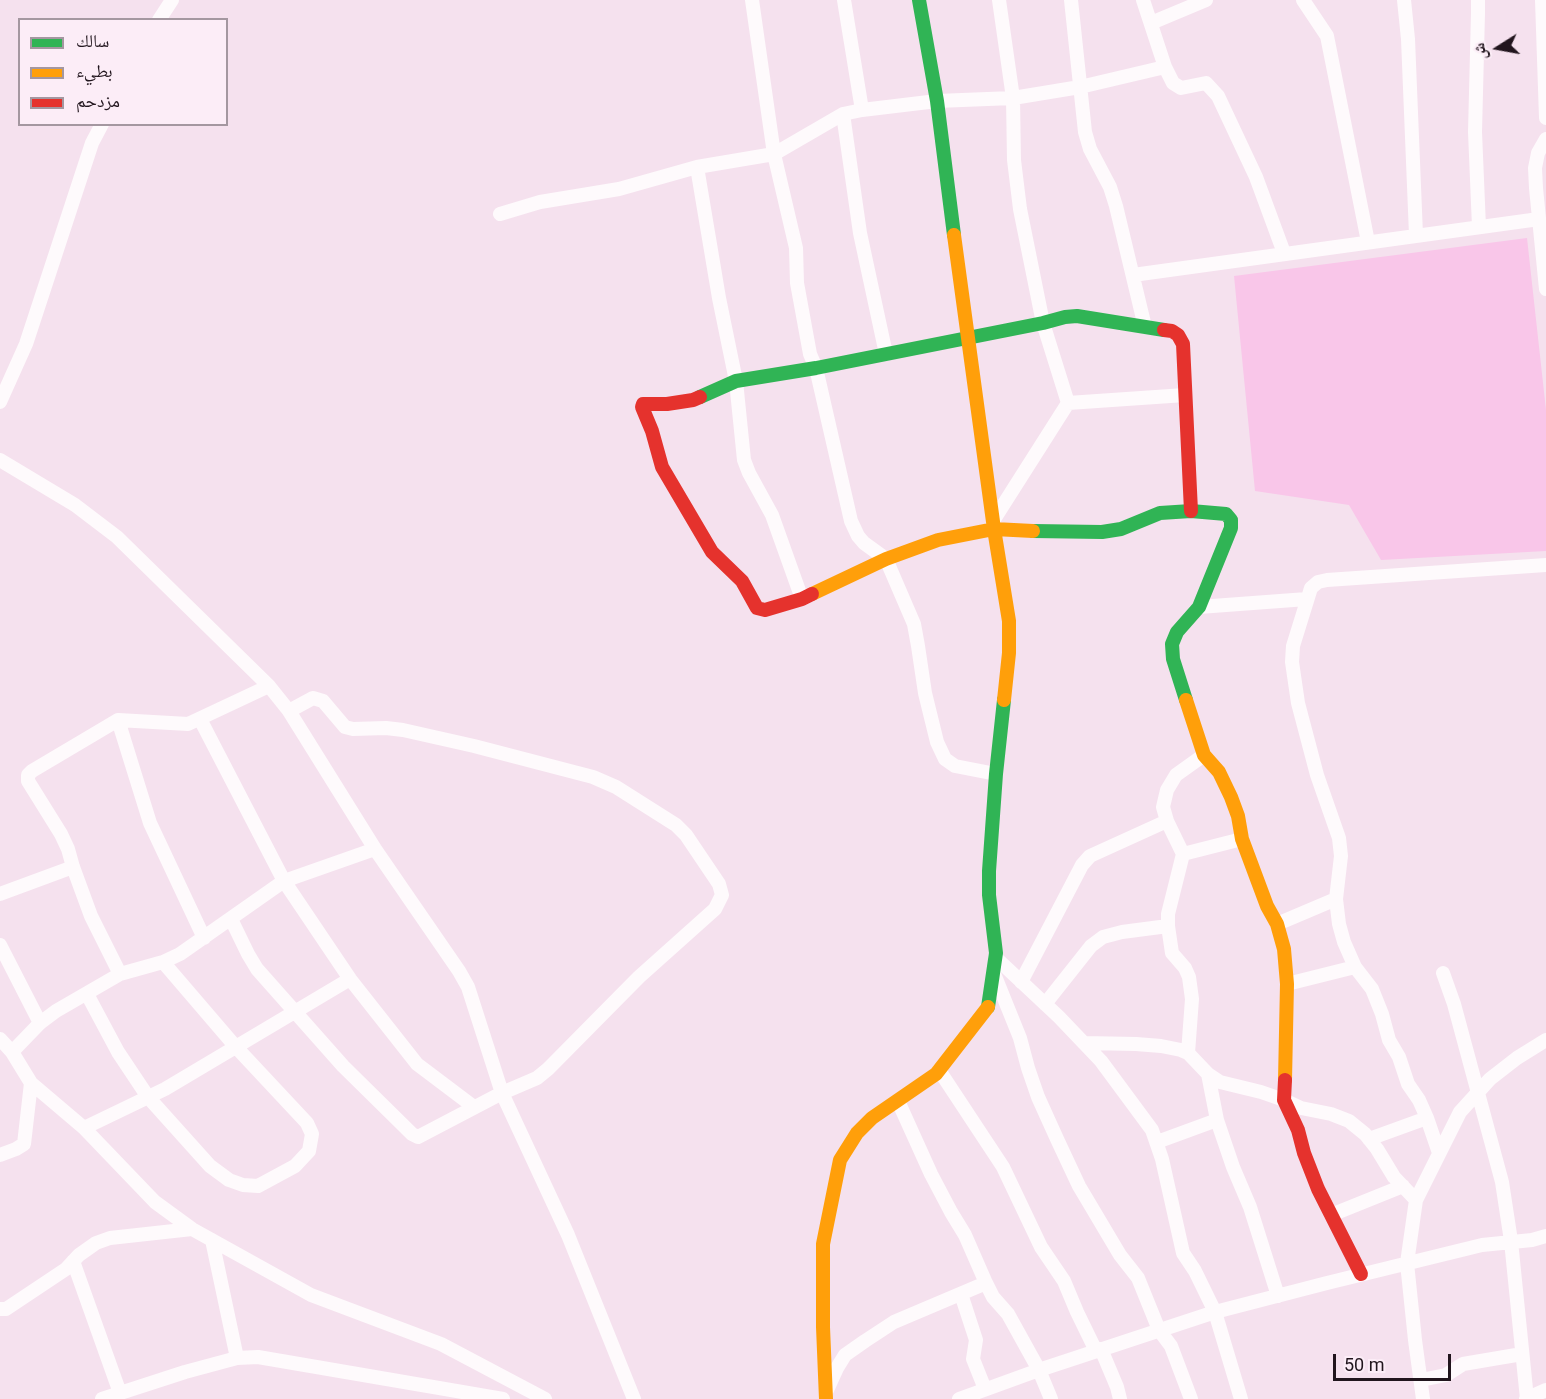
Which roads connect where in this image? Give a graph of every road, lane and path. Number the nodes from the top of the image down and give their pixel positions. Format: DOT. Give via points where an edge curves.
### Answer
graph roads {
  1 [pos="172,0"];
  2 [pos="752,0"];
  3 [pos="844,0"];
  4 [pos="919,0"];
  5 [pos="999,0"];
  6 [pos="1071,0"];
  7 [pos="1143,0"];
  8 [pos="1206,0"];
  9 [pos="1303,0"];
  10 [pos="1404,0"];
  11 [pos="1478,0"];
  12 [pos="1542,0"];
  13 [pos="160,18"];
  14 [pos="1150,23"];
  15 [pos="1165,67"];
  16 [pos="1080,87"];
  17 [pos="1014,98"];
  18 [pos="937,101"];
  19 [pos="862,110"];
  20 [pos="843,114"];
  21 [pos="1546,118"];
  22 [pos="101,126"];
  23 [pos="1546,140"];
  24 [pos="774,154"];
  25 [pos="698,167"];
  26 [pos="500,214"];
  27 [pos="1539,219"];
  28 [pos="1479,227"];
  29 [pos="1416,236"];
  30 [pos="1368,242"];
  31 [pos="1284,253"];
  32 [pos="1133,275"];
  33 [pos="1546,289"];
  34 [pos="1043,323"];
  35 [pos="1145,327"];
  36 [pos="967,337"];
  37 [pos="886,354"];
  38 [pos="816,368"];
  39 [pos="736,381"];
  40 [pos="1185,395"];
  41 [pos="0,402"];
  42 [pos="1068,403"];
  43 [pos="0,460"];
  44 [pos="1191,511"];
  45 [pos="993,525"];
  46 [pos="886,559"];
  47 [pos="1546,565"];
  48 [pos="802,598"];
  49 [pos="1307,599"];
  50 [pos="1199,607"];
  51 [pos="269,686"];
  52 [pos="289,711"];
  53 [pos="201,719"];
  54 [pos="118,720"];
  55 [pos="1204,755"];
  56 [pos="996,774"];
  57 [pos="1167,821"];
  58 [pos="1242,839"];
  59 [pos="375,849"];
  60 [pos="1183,854"];
  61 [pos="73,867"];
  62 [pos="284,881"];
  63 [pos="0,894"];
  64 [pos="1336,899"];
  65 [pos="231,919"];
  66 [pos="1277,924"];
  67 [pos="1168,926"];
  68 [pos="204,938"];
  69 [pos="0,945"];
  70 [pos="995,957"];
  71 [pos="163,962"];
  72 [pos="1355,967"];
  73 [pos="1443,973"];
  74 [pos="120,974"];
  75 [pos="994,974"];
  76 [pos="350,979"];
  77 [pos="1021,982"];
  78 [pos="1287,984"];
  79 [pos="87,994"];
  80 [pos="1044,1004"];
  81 [pos="294,1012"];
  82 [pos="40,1023"];
  83 [pos="1546,1040"];
  84 [pos="1083,1043"];
  85 [pos="5,1046"];
  86 [pos="235,1046"];
  87 [pos="1188,1053"];
  88 [pos="939,1070"];
  89 [pos="1208,1074"];
  90 [pos="31,1083"];
  91 [pos="1478,1092"];
  92 [pos="502,1093"];
  93 [pos="148,1097"];
  94 [pos="1284,1100"];
  95 [pos="898,1101"];
  96 [pos="474,1107"];
  97 [pos="1427,1118"];
  98 [pos="1217,1120"];
  99 [pos="84,1128"];
  100 [pos="1369,1139"];
  101 [pos="1157,1142"];
  102 [pos="1439,1153"];
  103 [pos="0,1155"];
  104 [pos="1403,1186"];
  105 [pos="1416,1200"];
  106 [pos="1331,1215"];
  107 [pos="192,1229"];
  108 [pos="1546,1236"];
  109 [pos="212,1240"];
  110 [pos="1511,1241"];
  111 [pos="73,1261"];
  112 [pos="1407,1263"];
  113 [pos="1360,1274"];
  114 [pos="986,1283"];
  115 [pos="961,1294"];
  116 [pos="1278,1296"];
  117 [pos="0,1309"];
  118 [pos="1215,1312"];
  119 [pos="1159,1330"];
  120 [pos="1098,1350"];
  121 [pos="1522,1354"];
  122 [pos="237,1358"];
  123 [pos="1039,1370"];
  124 [pos="1421,1380"];
  125 [pos="985,1389"];
  126 [pos="1546,1390"];
  127 [pos="120,1393"];
  128 [pos="826,1395"];
  129 [pos="104,1399"];
  130 [pos="503,1399"];
  131 [pos="545,1399"];
  132 [pos="634,1399"];
  133 [pos="959,1399"];
  134 [pos="1051,1399"];
  135 [pos="1120,1399"];
  136 [pos="1191,1399"];
  137 [pos="1242,1399"];
  138 [pos="1423,1399"];
  139 [pos="1526,1399"];
  1 -- 13 [label="street"];
  2 -- 24 [label="street"];
  3 -- 19 [label="street"];
  4 -- 18 [label="street"];
  5 -- 17 [label="street"];
  6 -- 16 [label="street"];
  7 -- 14 [label="street"];
  8 -- 14 [label="street"];
  9 -- 30 [label="street" via="1330,46"];
  10 -- 29 [label="street"];
  11 -- 28 [label="street" via="1475,132"];
  12 -- 21 [label="street"];
  14 -- 15 [label="street"];
  15 -- 16 [label="street"];
  15 -- 31 [label="street" via="1173,83 1181,88 1206,83 1213,88 1256,177"];
  16 -- 17 [label="street"];
  16 -- 32 [label="street" via="1085,132 1110,187"];
  17 -- 18 [label="street"];
  17 -- 34 [label="street" via="1016,187"];
  18 -- 19 [label="street"];
  18 -- 36 [label="street"];
  19 -- 20 [label="street"];
  20 -- 24 [label="street"];
  20 -- 37 [label="street" via="860,233"];
  22 -- 41 [label="street" via="26,344"];
  23 -- 27 [label="street" via="1535,168"];
  24 -- 25 [label="street"];
  24 -- 38 [label="street" via="795,241 797,283"];
  25 -- 26 [label="street" via="619,189 540,202"];
  25 -- 39 [label="street"];
  27 -- 28 [label="street"];
  27 -- 33 [label="street"];
  28 -- 29 [label="street"];
  29 -- 30 [label="street"];
  30 -- 31 [label="street"];
  31 -- 32 [label="street"];
  32 -- 35 [label="street"];
  34 -- 35 [label="street" via="1077,316"];
  34 -- 36 [label="street"];
  34 -- 42 [label="street"];
  35 -- 40 [label="street" via="1179,335 1183,344"];
  36 -- 37 [label="street"];
  36 -- 45 [label="street"];
  37 -- 38 [label="street"];
  38 -- 39 [label="street"];
  38 -- 46 [label="street" via="851,521 864,543"];
  39 -- 48 [label="street" via="744,460 772,515"];
  39 -- 48 [label="street" via="693,400 648,403 642,407 672,485 712,552 742,581 756,608 765,610"];
  40 -- 42 [label="street"];
  40 -- 44 [label="street"];
  42 -- 45 [label="street"];
  43 -- 51 [label="street" via="75,504 117,537"];
  44 -- 45 [label="street" via="1160,513 1121,529 1102,532"];
  44 -- 50 [label="street" via="1227,514 1231,520"];
  45 -- 46 [label="street"];
  45 -- 56 [label="street" via="1010,621"];
  46 -- 48 [label="street"];
  46 -- 56 [label="street" via="914,624 936,742 945,759 955,766"];
  47 -- 49 [label="street" via="1327,580 1311,588"];
  49 -- 50 [label="street"];
  49 -- 64 [label="street" via="1292,662 1308,747 1339,838"];
  50 -- 55 [label="street" via="1172,644 1173,659"];
  51 -- 52 [label="street"];
  51 -- 53 [label="street"];
  52 -- 59 [label="street"];
  52 -- 92 [label="street" via="313,698 323,701 345,727 352,729 403,730 593,777 676,825 719,884 722,895 716,909 639,977 548,1069"];
  53 -- 54 [label="street" via="188,724"];
  53 -- 62 [label="street"];
  54 -- 61 [label="street" via="28,775 61,834"];
  54 -- 68 [label="street" via="150,823"];
  55 -- 57 [label="street" via="1176,775 1167,790 1163,807"];
  55 -- 58 [label="street" via="1219,772 1231,796"];
  56 -- 70 [label="street" via="989,872"];
  57 -- 60 [label="street"];
  57 -- 77 [label="street" via="1090,856"];
  58 -- 60 [label="street"];
  58 -- 66 [label="street"];
  59 -- 62 [label="street"];
  59 -- 92 [label="street" via="468,987"];
  60 -- 67 [label="street"];
  61 -- 63 [label="street"];
  61 -- 74 [label="street" via="91,916"];
  62 -- 65 [label="street"];
  62 -- 76 [label="street"];
  64 -- 66 [label="street"];
  64 -- 72 [label="street" via="1344,942"];
  65 -- 68 [label="street"];
  65 -- 81 [label="street" via="258,969"];
  66 -- 78 [label="street"];
  67 -- 80 [label="street" via="1103,937 1091,946"];
  67 -- 87 [label="street" via="1172,953 1189,977 1192,999"];
  68 -- 71 [label="street"];
  69 -- 82 [label="street"];
  70 -- 75 [label="street"];
  70 -- 77 [label="street"];
  71 -- 74 [label="street"];
  71 -- 86 [label="street"];
  72 -- 78 [label="street"];
  72 -- 97 [label="street" via="1372,989 1389,1040"];
  73 -- 91 [label="street"];
  74 -- 79 [label="street"];
  75 -- 88 [label="street" via="988,1008"];
  75 -- 119 [label="street" via="1057,1139 1079,1186 1138,1278"];
  76 -- 81 [label="street"];
  76 -- 96 [label="street" via="417,1064"];
  77 -- 80 [label="street"];
  78 -- 94 [label="street"];
  79 -- 82 [label="street"];
  79 -- 93 [label="street"];
  80 -- 84 [label="street"];
  81 -- 86 [label="street"];
  81 -- 96 [label="street" via="412,1134 418,1137"];
  82 -- 85 [label="street"];
  83 -- 91 [label="street" via="1517,1058"];
  84 -- 87 [label="street" via="1161,1047"];
  84 -- 101 [label="street" via="1101,1060"];
  85 -- 90 [label="street"];
  86 -- 93 [label="street"];
  86 -- 93 [label="street" via="307,1123 312,1134 309,1151 295,1166 258,1186 229,1180 210,1166"];
  87 -- 89 [label="street"];
  88 -- 95 [label="street"];
  88 -- 120 [label="street" via="1003,1167 1041,1247 1064,1281"];
  89 -- 94 [label="street" via="1220,1082"];
  89 -- 98 [label="street"];
  90 -- 99 [label="street"];
  90 -- 103 [label="street" via="24,1144"];
  91 -- 102 [label="street" via="1460,1112"];
  91 -- 110 [label="street" via="1502,1182"];
  92 -- 96 [label="street"];
  92 -- 132 [label="street" via="568,1235"];
  93 -- 99 [label="street"];
  94 -- 100 [label="street" via="1349,1121"];
  94 -- 106 [label="street"];
  95 -- 114 [label="street"];
  95 -- 128 [label="street" via="872,1118 840,1160 823,1244"];
  97 -- 100 [label="street"];
  97 -- 102 [label="street"];
  98 -- 101 [label="street"];
  98 -- 116 [label="street"];
  99 -- 107 [label="street" via="155,1202"];
  100 -- 104 [label="street"];
  101 -- 118 [label="street" via="1183,1253"];
  102 -- 105 [label="street"];
  104 -- 105 [label="street"];
  104 -- 106 [label="street"];
  105 -- 112 [label="street"];
  106 -- 113 [label="street"];
  107 -- 109 [label="street"];
  107 -- 111 [label="street" via="110,1238 96,1243"];
  108 -- 110 [label="street"];
  109 -- 122 [label="street"];
  109 -- 131 [label="street" via="312,1295 441,1344"];
  110 -- 112 [label="street"];
  110 -- 121 [label="street"];
  111 -- 117 [label="street" via="6,1309"];
  111 -- 127 [label="street"];
  112 -- 113 [label="street"];
  112 -- 124 [label="street"];
  113 -- 116 [label="street"];
  114 -- 115 [label="street"];
  114 -- 123 [label="street"];
  115 -- 125 [label="street" via="976,1340 973,1359"];
  115 -- 128 [label="street" via="894,1322 845,1355"];
  116 -- 118 [label="street"];
  118 -- 119 [label="street"];
  118 -- 137 [label="street"];
  119 -- 120 [label="street"];
  119 -- 136 [label="street" via="1171,1346"];
  120 -- 123 [label="street"];
  120 -- 135 [label="street"];
  121 -- 124 [label="street" via="1463,1364 1446,1375"];
  121 -- 139 [label="street"];
  122 -- 127 [label="street"];
  122 -- 130 [label="street" via="258,1357"];
  123 -- 125 [label="street"];
  123 -- 134 [label="street"];
  124 -- 138 [label="street"];
  125 -- 133 [label="street"];
  126 -- 139 [label="street"];
  127 -- 129 [label="street"];
}
